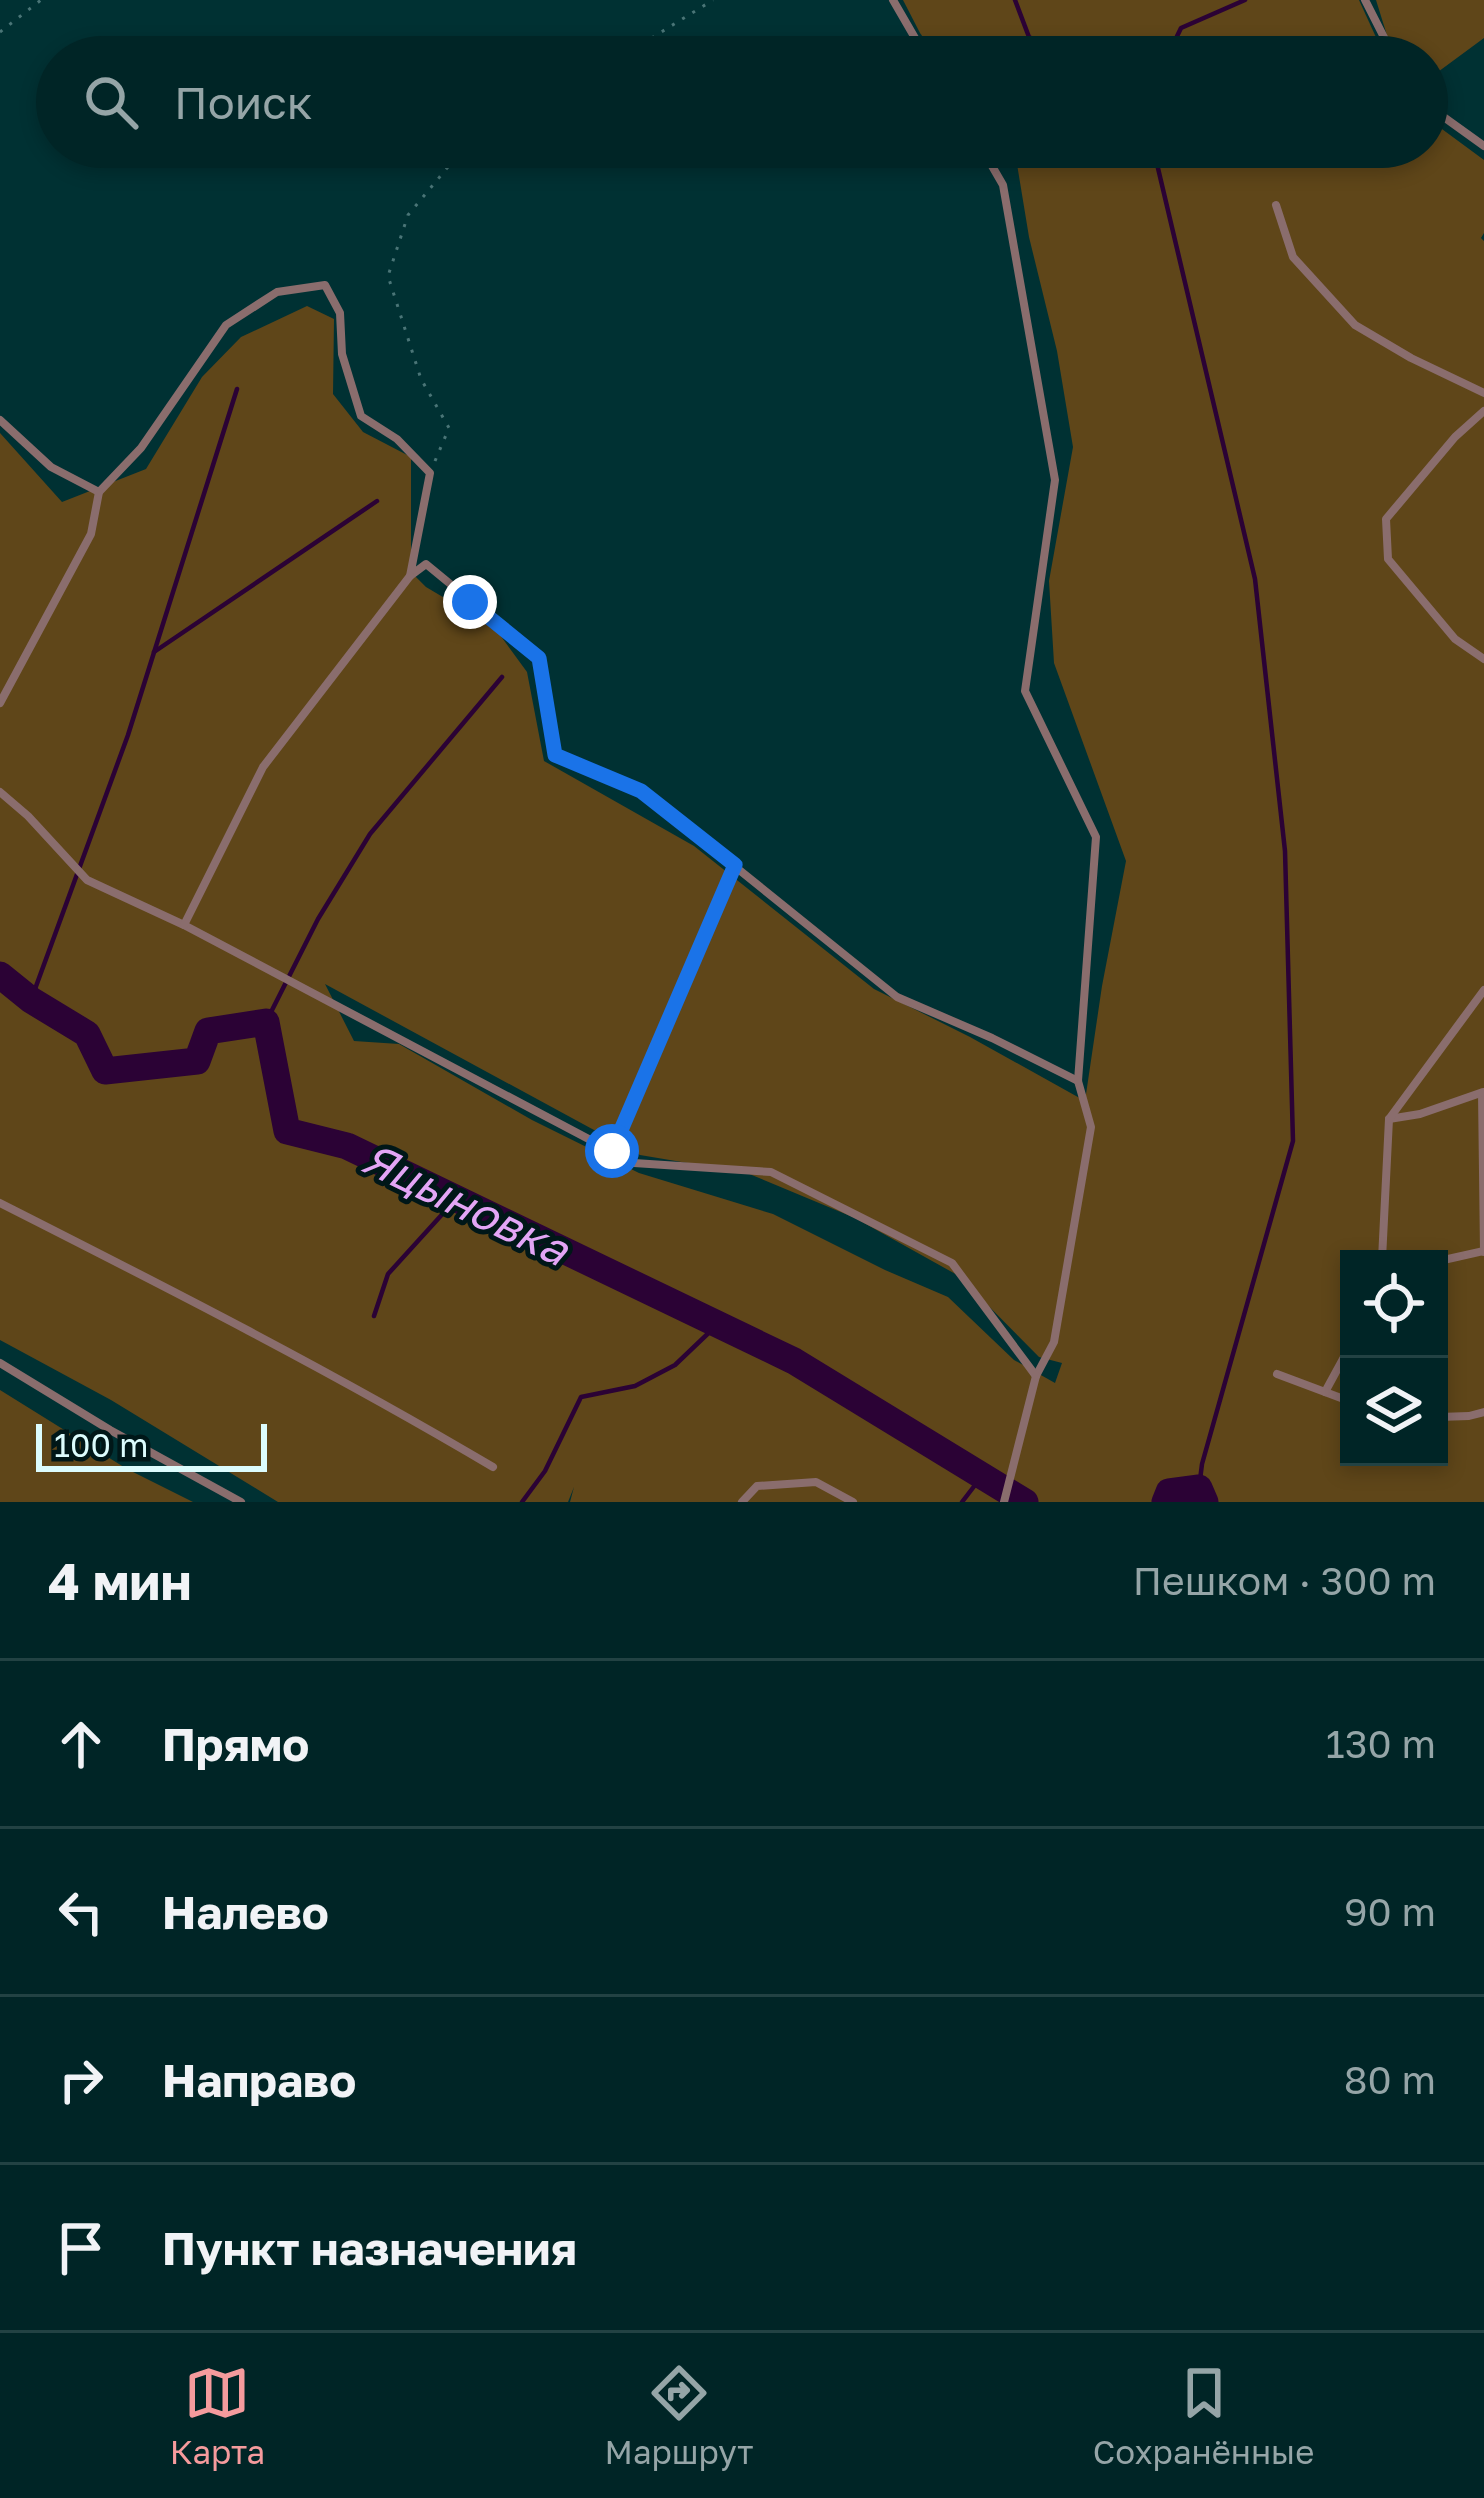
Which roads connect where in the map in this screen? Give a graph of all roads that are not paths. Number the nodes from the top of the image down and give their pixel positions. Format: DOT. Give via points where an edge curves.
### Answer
graph roads {
  1 [pos="893,0"];
  2 [pos="1365,0"];
  3 [pos="914,36"];
  4 [pos="1383,36"];
  5 [pos="1448,120"];
  6 [pos="1484,146"];
  7 [pos="993,168"];
  8 [pos="1276,205"];
  9 [pos="1484,393"];
  10 [pos="1484,411"];
  11 [pos="1,424"];
  12 [pos="99,492"];
  13 [pos="410,576"];
  14 [pos="1484,658"];
  15 [pos="0,703"];
  16 [pos="0,792"];
  17 [pos="735,865"];
  18 [pos="184,925"];
  19 [pos="1484,990"];
  20 [pos="1078,1081"];
  21 [pos="1483,1092"];
  22 [pos="1389,1119"];
  23 [pos="612,1151"];
  24 [pos="0,1203"];
  25 [pos="1382,1250"];
  26 [pos="1484,1251"];
  27 [pos="1448,1260"];
  28 [pos="1343,1358"];
  29 [pos="0,1363"];
  30 [pos="1277,1374"];
  31 [pos="1036,1376"];
  32 [pos="1324,1392"];
  33 [pos="1340,1398"];
  34 [pos="1484,1412"];
  35 [pos="1448,1417"];
  36 [pos="493,1467"];
  37 [pos="242,1502"];
  38 [pos="742,1502"];
  39 [pos="853,1502"];
  40 [pos="1004,1502"];
  1 -- 3 [label="lane"];
  2 -- 4 [label="lane"];
  5 -- 6 [label="lane"];
  7 -- 20 [label="lane" via="1004,185 1055,481 1025,691 1096,837"];
  8 -- 9 [label="lane" via="1293,257 1355,325"];
  10 -- 14 [label="lane" via="1386,519 1388,559 1455,639"];
  11 -- 12 [label="lane" via="51,467"];
  12 -- 13 [label="lane" via="141,448 226,325 277,292 326,284 340,313 342,354 361,416 430,473"];
  12 -- 15 [label="lane" via="91,534"];
  13 -- 17 [label="lane" via="425,564 539,658 555,755 641,791"];
  13 -- 18 [label="lane" via="263,767"];
  16 -- 18 [label="lane" via="86,878"];
  17 -- 20 [label="lane" via="898,998"];
  17 -- 23 [label="lane"];
  18 -- 23 [label="lane"];
  19 -- 22 [label="lane"];
  20 -- 31 [label="lane" via="1091,1127 1054,1342"];
  21 -- 22 [label="lane"];
  21 -- 26 [label="lane"];
  22 -- 25 [label="lane"];
  23 -- 31 [label="lane" via="634,1162 771,1172 952,1263"];
  24 -- 36 [label="lane"];
  26 -- 27 [label="lane"];
  28 -- 32 [label="lane"];
  29 -- 37 [label="lane"];
  30 -- 32 [label="lane"];
  31 -- 40 [label="lane"];
  32 -- 33 [label="lane"];
  34 -- 35 [label="lane"];
  38 -- 39 [label="lane" via="758,1486 815,1482"];
}
